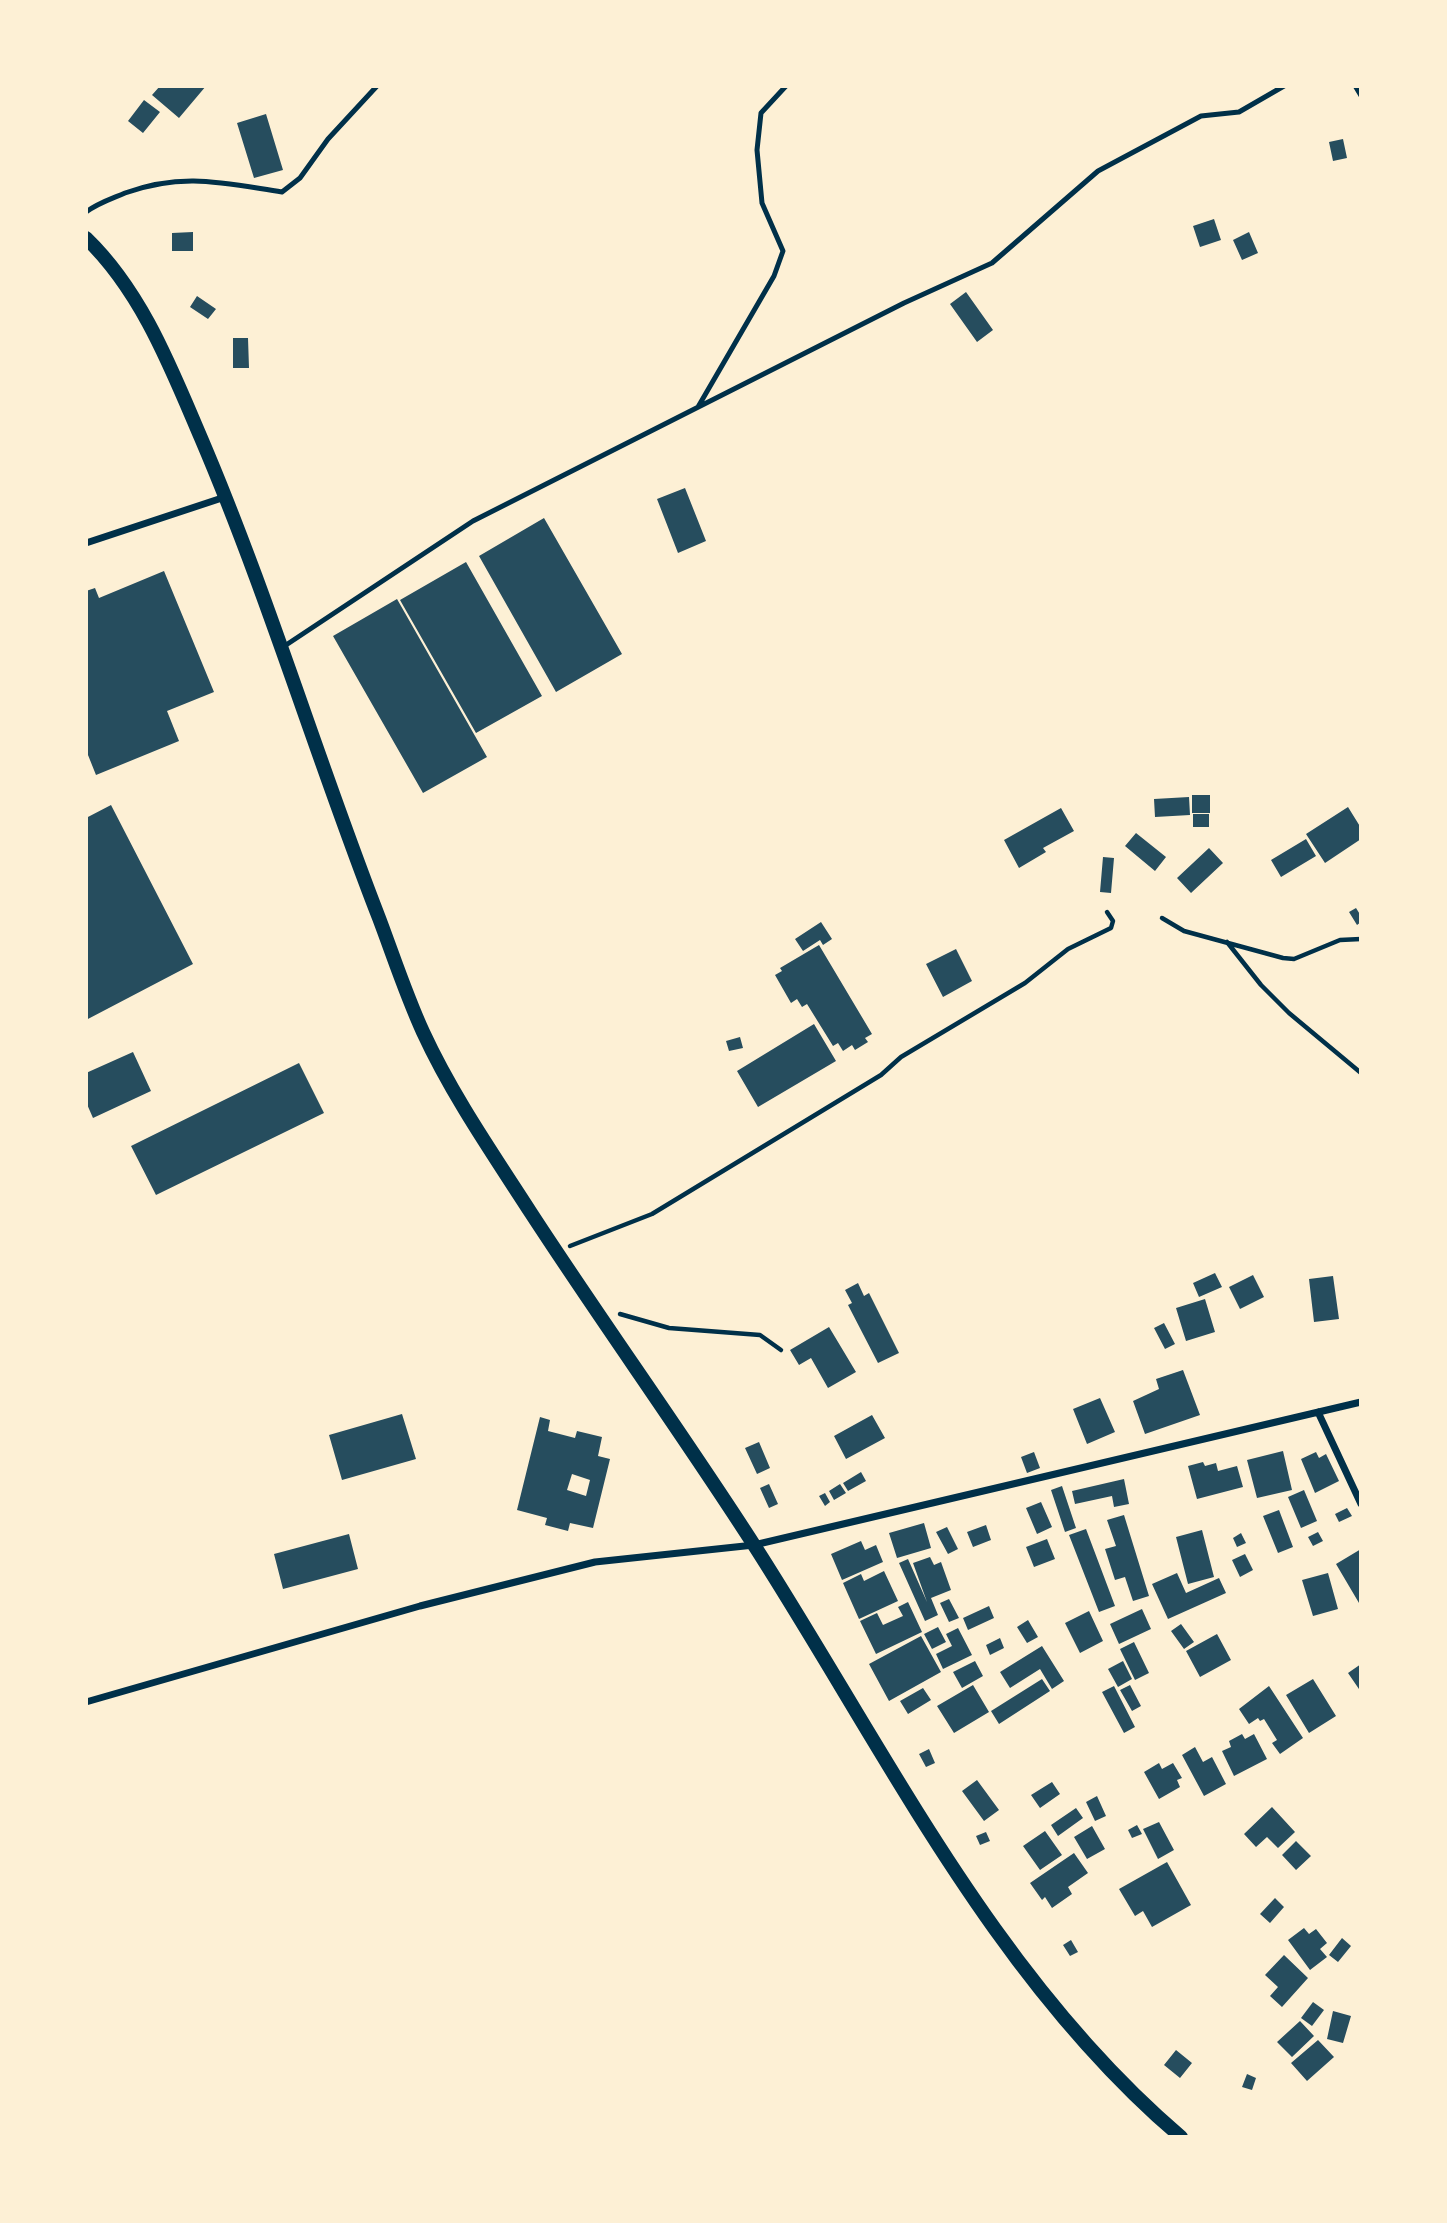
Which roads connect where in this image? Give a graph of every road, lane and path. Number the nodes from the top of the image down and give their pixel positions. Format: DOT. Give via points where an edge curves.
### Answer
graph roads {
  1 [pos="377,86"];
  2 [pos="786,86"];
  3 [pos="1284,86"];
  4 [pos="1356,86"];
  5 [pos="1361,96"];
  6 [pos="86,212"];
  7 [pos="86,238"];
  8 [pos="697,408"];
  9 [pos="226,497"];
  10 [pos="86,543"];
  11 [pos="281,649"];
  12 [pos="1107,912"];
  13 [pos="1162,918"];
  14 [pos="1361,939"];
  15 [pos="1227,942"];
  16 [pos="1361,1073"];
  17 [pos="556,1251"];
  18 [pos="595,1309"];
  19 [pos="781,1350"];
  20 [pos="1361,1402"];
  21 [pos="1318,1412"];
  22 [pos="1361,1504"];
  23 [pos="754,1545"];
  24 [pos="86,1702"];
  25 [pos="1181,2137"];
  1 -- 6 [label="lane" via="328,139 300,178 282,192 197,179 148,185"];
  2 -- 8 [label="lane" via="761,113 757,150 762,203 783,251 774,276"];
  3 -- 8 [label="lane" via="1239,112 1201,116 1098,171 992,263"];
  4 -- 5 [label="path"];
  7 -- 9 [label="main road" via="112,263 153,331"];
  8 -- 11 [label="lane" via="473,521"];
  9 -- 10 [label="street"];
  9 -- 11 [label="main road"];
  11 -- 17 [label="main road" via="423,1033 475,1126"];
  12 -- 17 [label="path" via="1113,921 1111,928 1068,949 1025,984 901,1057 881,1075 652,1214"];
  13 -- 15 [label="path" via="1184,931"];
  14 -- 15 [label="path" via="1340,940 1294,959"];
  15 -- 16 [label="path" via="1289,1013"];
  17 -- 18 [label="main road"];
  18 -- 19 [label="path" via="668,1328 760,1335"];
  18 -- 23 [label="main road"];
  20 -- 21 [label="street"];
  21 -- 22 [label="street"];
  21 -- 23 [label="street"];
  23 -- 24 [label="street" via="595,1562 420,1606"];
  23 -- 25 [label="main road" via="955,1871 1035,1984 1136,2099"];
}
